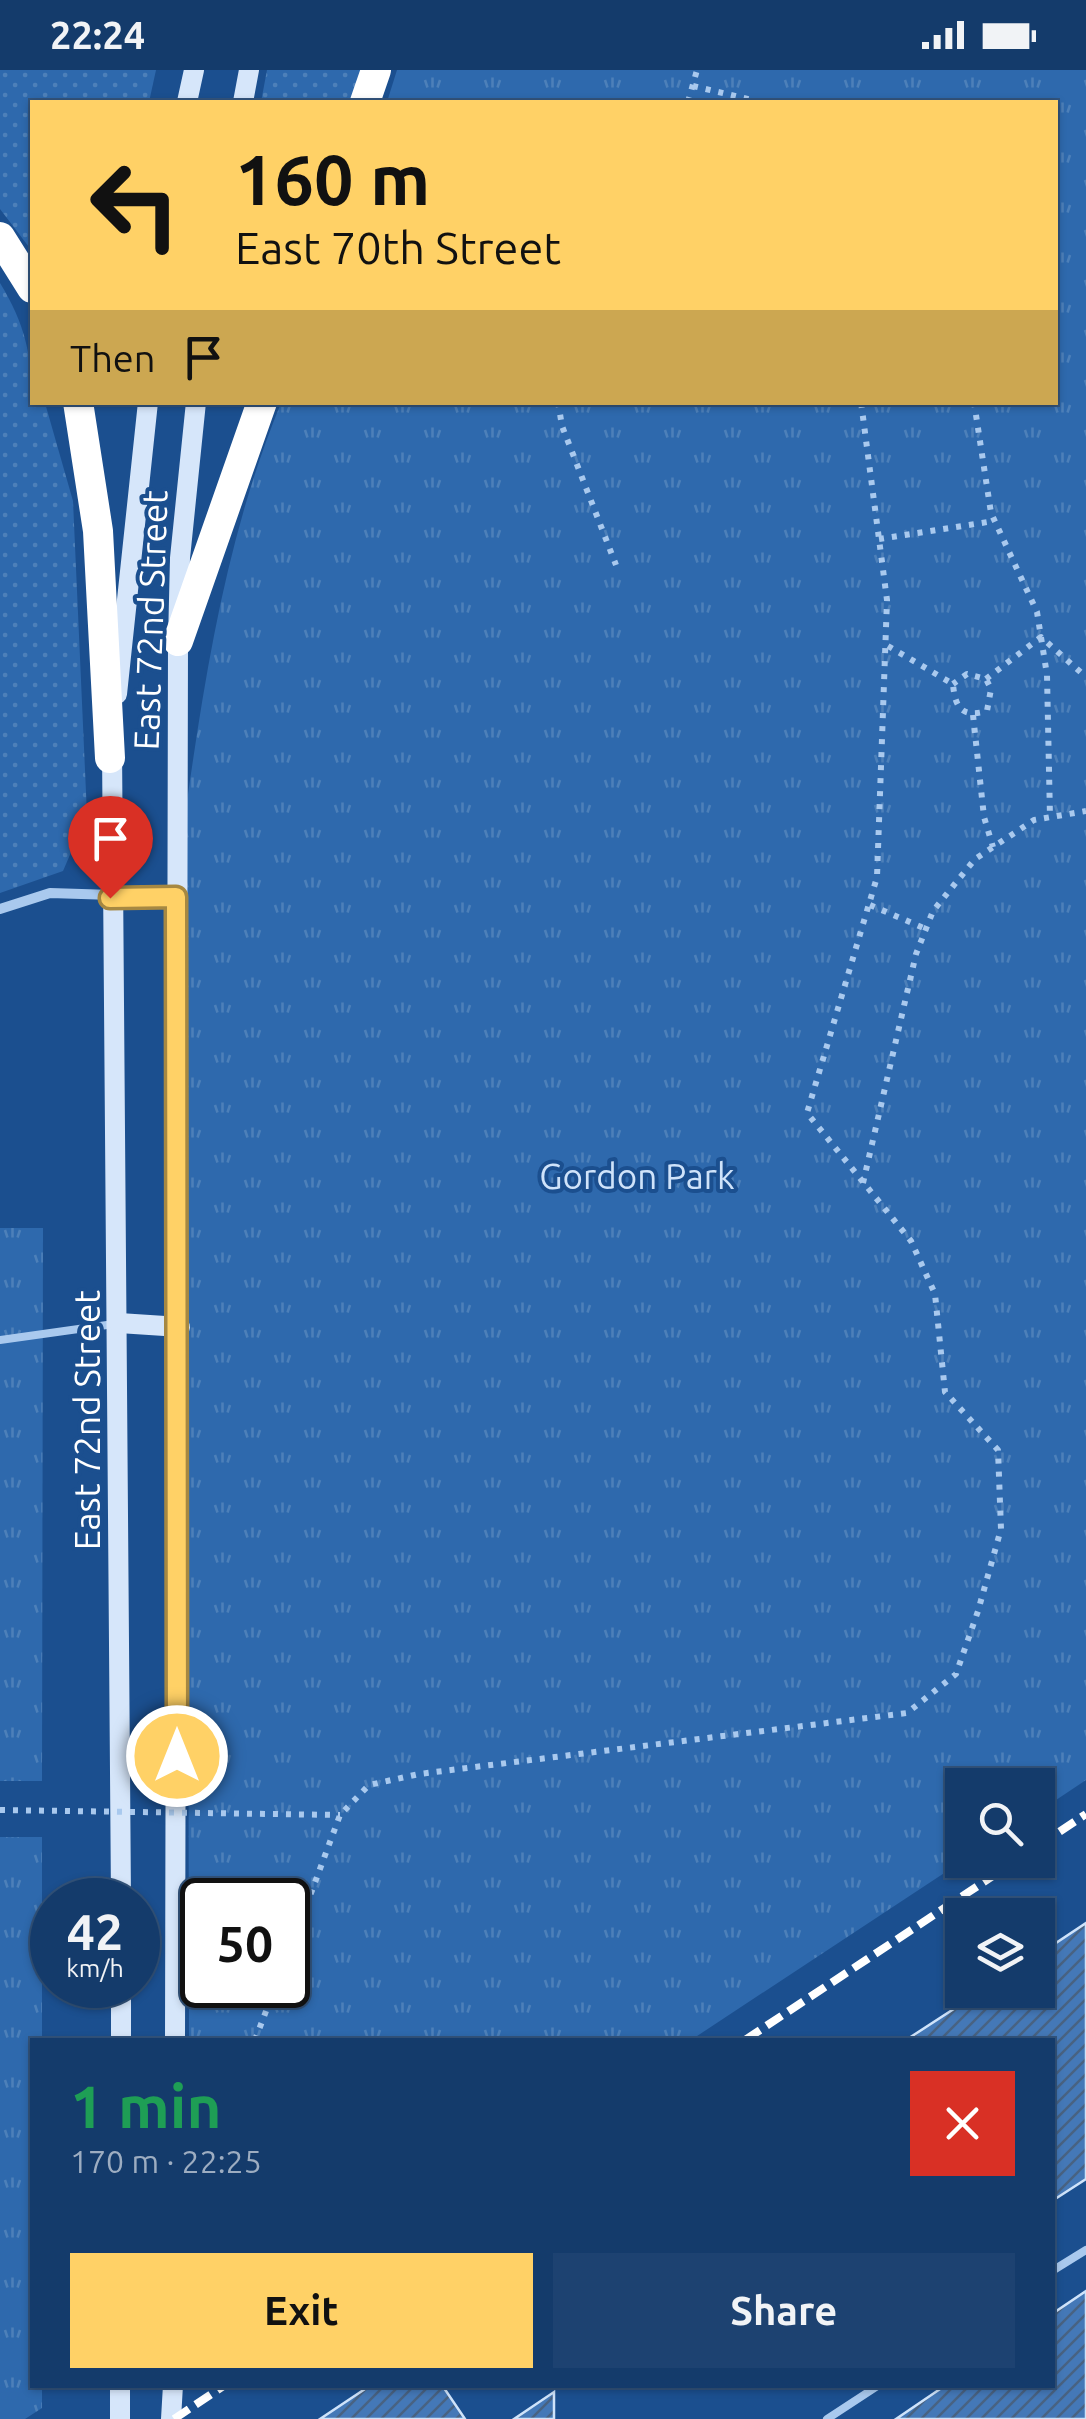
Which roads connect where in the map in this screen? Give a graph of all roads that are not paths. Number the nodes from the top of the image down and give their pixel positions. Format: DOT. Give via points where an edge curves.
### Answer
graph roads {
  1 [pos="194,70"];
  2 [pos="250,70"];
  3 [pos="376,70"];
  4 [pos="187,100"];
  5 [pos="244,100"];
  6 [pos="366,100"];
  7 [pos="0,236"];
  8 [pos="30,285"];
  9 [pos="78,405"];
  10 [pos="148,405"];
  11 [pos="196,405"];
  12 [pos="261,405"];
  13 [pos="178,641"];
  14 [pos="110,758"];
  15 [pos="176,897"];
  16 [pos="110,898"];
  17 [pos="0,909"];
  18 [pos="119,1323"];
  19 [pos="180,1326"];
  20 [pos="0,1340"];
  21 [pos="122,1878"];
  22 [pos="121,2008"];
  23 [pos="121,2038"];
  24 [pos="175,2038"];
  25 [pos="1086,2250"];
  26 [pos="1055,2269"];
  27 [pos="120,2388"];
  28 [pos="172,2388"];
  29 [pos="874,2388"];
  30 [pos="120,2419"];
  31 [pos="172,2419"];
  32 [pos="827,2419"];
  1 -- 4 [label="main road"];
  2 -- 5 [label="main road"];
  3 -- 6 [label="highway"];
  7 -- 8 [label="highway"];
  9 -- 14 [label="highway" via="98,530"];
  10 -- 14 [label="main road, East 72nd Street"];
  11 -- 13 [label="main road, East 72nd Street"];
  12 -- 13 [label="highway"];
  13 -- 15 [label="main road, East 72nd Street"];
  14 -- 16 [label="main road, East 72nd Street"];
  15 -- 16 [label="street"];
  15 -- 19 [label="main road, East 72nd Street"];
  16 -- 17 [label="street" via="50,893"];
  16 -- 18 [label="main road, East 72nd Street"];
  18 -- 19 [label="main road"];
  18 -- 20 [label="lane"];
  18 -- 21 [label="main road, East 72nd Street"];
  19 -- 24 [label="main road, East 72nd Street"];
  22 -- 23 [label="main road"];
  25 -- 26 [label="lane"];
  27 -- 30 [label="main road"];
  28 -- 31 [label="main road"];
  29 -- 32 [label="lane"];
}
